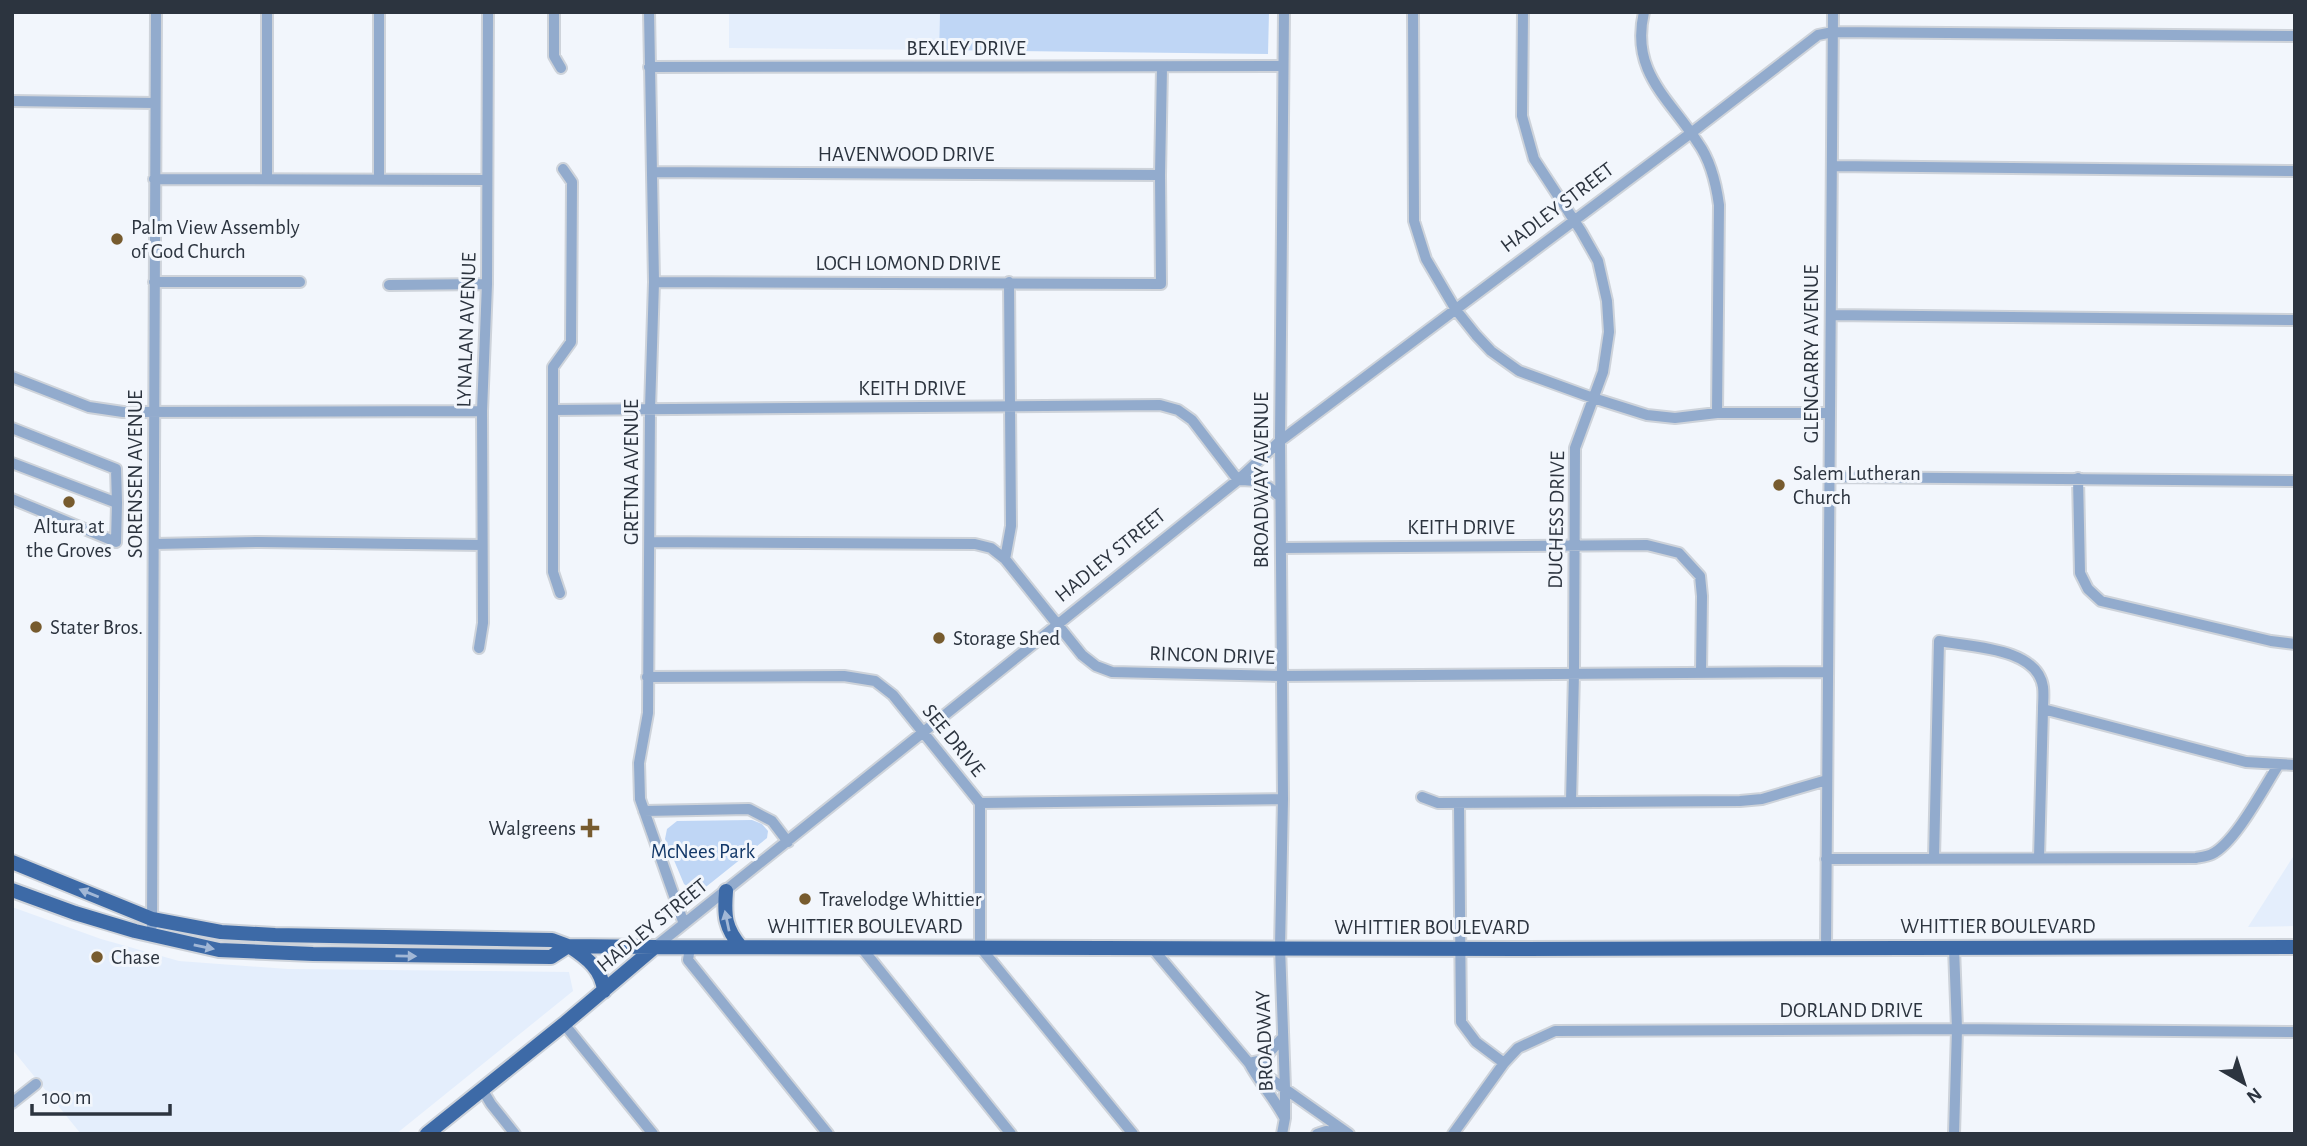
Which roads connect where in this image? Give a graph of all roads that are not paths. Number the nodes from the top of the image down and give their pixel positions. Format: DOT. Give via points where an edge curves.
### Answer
graph roads {
  1 [pos="156,12"];
  2 [pos="267,12"];
  3 [pos="379,12"];
  4 [pos="488,12"];
  5 [pos="554,12"];
  6 [pos="649,12"];
  7 [pos="1284,12"];
  8 [pos="1413,12"];
  9 [pos="1523,12"];
  10 [pos="1644,12"];
  11 [pos="1833,12"];
  12 [pos="1833,32"];
  13 [pos="2295,36"];
  14 [pos="1282,66"];
  15 [pos="649,67"];
  16 [pos="1162,67"];
  17 [pos="561,68"];
  18 [pos="12,101"];
  19 [pos="155,103"];
  20 [pos="1691,133"];
  21 [pos="1833,166"];
  22 [pos="564,169"];
  23 [pos="653,172"];
  24 [pos="2295,172"];
  25 [pos="1160,175"];
  26 [pos="267,178"];
  27 [pos="154,179"];
  28 [pos="379,179"];
  29 [pos="487,180"];
  30 [pos="1573,220"];
  31 [pos="154,282"];
  32 [pos="300,282"];
  33 [pos="654,282"];
  34 [pos="1009,282"];
  35 [pos="487,284"];
  36 [pos="389,285"];
  37 [pos="1456,310"];
  38 [pos="1831,316"];
  39 [pos="2295,320"];
  40 [pos="12,377"];
  41 [pos="1593,398"];
  42 [pos="1011,407"];
  43 [pos="650,409"];
  44 [pos="553,410"];
  45 [pos="156,411"];
  46 [pos="482,411"];
  47 [pos="1717,413"];
  48 [pos="1830,413"];
  49 [pos="12,428"];
  50 [pos="1280,441"];
  51 [pos="12,463"];
  52 [pos="1829,477"];
  53 [pos="2078,478"];
  54 [pos="1238,480"];
  55 [pos="2295,481"];
  56 [pos="1280,497"];
  57 [pos="12,499"];
  58 [pos="117,503"];
  59 [pos="651,542"];
  60 [pos="154,544"];
  61 [pos="482,545"];
  62 [pos="1573,546"];
  63 [pos="1281,548"];
  64 [pos="1005,559"];
  65 [pos="560,593"];
  66 [pos="1058,624"];
  67 [pos="2295,643"];
  68 [pos="479,648"];
  69 [pos="1828,672"];
  70 [pos="1574,673"];
  71 [pos="1701,673"];
  72 [pos="1280,676"];
  73 [pos="647,677"];
  74 [pos="2043,709"];
  75 [pos="922,732"];
  76 [pos="2279,764"];
  77 [pos="2295,765"];
  78 [pos="1826,779"];
  79 [pos="1422,797"];
  80 [pos="1283,799"];
  81 [pos="1571,802"];
  82 [pos="980,803"];
  83 [pos="1459,803"];
  84 [pos="644,811"];
  85 [pos="788,842"];
  86 [pos="1934,858"];
  87 [pos="2039,858"];
  88 [pos="1826,859"];
  89 [pos="12,862"];
  90 [pos="12,890"];
  91 [pos="726,891"];
  92 [pos="152,919"];
  93 [pos="684,925"];
  94 [pos="152,936"];
  95 [pos="313,936"];
  96 [pos="389,937"];
  97 [pos="524,939"];
  98 [pos="568,946"];
  99 [pos="655,947"];
  100 [pos="690,947"];
  101 [pos="741,947"];
  102 [pos="861,947"];
  103 [pos="980,947"];
  104 [pos="1280,947"];
  105 [pos="1826,947"];
  106 [pos="2295,947"];
  107 [pos="1459,948"];
  108 [pos="1954,948"];
  109 [pos="1153,949"];
  110 [pos="256,951"];
  111 [pos="313,954"];
  112 [pos="487,956"];
  113 [pos="604,991"];
  114 [pos="564,1024"];
  115 [pos="1957,1029"];
  116 [pos="2295,1032"];
  117 [pos="1283,1037"];
  118 [pos="1249,1063"];
  119 [pos="1504,1063"];
  120 [pos="36,1084"];
  121 [pos="1285,1088"];
  122 [pos="482,1089"];
  123 [pos="12,1103"];
  124 [pos="1285,1118"];
  125 [pos="1348,1133"];
  126 [pos="427,1134"];
  127 [pos="515,1134"];
  128 [pos="653,1134"];
  129 [pos="828,1134"];
  130 [pos="1011,1134"];
  131 [pos="1133,1134"];
  132 [pos="1282,1134"];
  133 [pos="1317,1134"];
  134 [pos="1453,1134"];
  135 [pos="1954,1134"];
  1 -- 19 [label="street, SORENSEN AVENUE"];
  2 -- 26 [label="street"];
  3 -- 28 [label="street"];
  4 -- 29 [label="street, LYNALAN AVENUE"];
  5 -- 17 [label="street" via="554,56"];
  6 -- 15 [label="street, GRETNA AVENUE"];
  7 -- 14 [label="street, BROADWAY AVENUE"];
  8 -- 37 [label="street" via="1414,221 1426,260"];
  9 -- 30 [label="street, DUCHESS DRIVE" via="1525,130 1534,159"];
  10 -- 20 [label="street" via="1640,46 1644,61"];
  11 -- 12 [label="street, GLENGARRY AVENUE"];
  12 -- 13 [label="street"];
  12 -- 20 [label="street, HADLEY STREET" via="1818,35"];
  12 -- 21 [label="street, GLENGARRY AVENUE"];
  14 -- 16 [label="street, BEXLEY DRIVE"];
  14 -- 50 [label="street, BROADWAY AVENUE"];
  15 -- 16 [label="street, BEXLEY DRIVE"];
  15 -- 23 [label="street, GRETNA AVENUE"];
  16 -- 25 [label="street"];
  18 -- 19 [label="street"];
  19 -- 27 [label="street, SORENSEN AVENUE"];
  20 -- 30 [label="street, HADLEY STREET"];
  20 -- 47 [label="street" via="1711,168 1719,205"];
  21 -- 24 [label="street"];
  21 -- 38 [label="street, GLENGARRY AVENUE"];
  22 -- 44 [label="street" via="572,182 571,342 553,367"];
  23 -- 25 [label="street, HAVENWOOD DRIVE"];
  23 -- 33 [label="street, GRETNA AVENUE"];
  25 -- 34 [label="street, LOCH LOMOND DRIVE" via="1161,284"];
  26 -- 27 [label="street"];
  26 -- 28 [label="street"];
  27 -- 31 [label="street, SORENSEN AVENUE"];
  28 -- 29 [label="street"];
  29 -- 35 [label="street, LYNALAN AVENUE"];
  30 -- 37 [label="street, HADLEY STREET"];
  30 -- 41 [label="street, DUCHESS DRIVE" via="1598,261 1607,301 1609,332 1603,372"];
  31 -- 32 [label="street"];
  31 -- 45 [label="street, SORENSEN AVENUE"];
  33 -- 34 [label="street, LOCH LOMOND DRIVE"];
  33 -- 43 [label="street, GRETNA AVENUE"];
  34 -- 42 [label="street"];
  35 -- 36 [label="street"];
  35 -- 46 [label="street, LYNALAN AVENUE"];
  37 -- 41 [label="street" via="1492,351 1519,371"];
  37 -- 50 [label="street, HADLEY STREET"];
  38 -- 39 [label="street"];
  38 -- 48 [label="street, GLENGARRY AVENUE"];
  40 -- 45 [label="street" via="89,407"];
  41 -- 47 [label="street" via="1647,415 1675,418"];
  41 -- 62 [label="street, DUCHESS DRIVE" via="1575,448"];
  42 -- 43 [label="street, KEITH DRIVE"];
  42 -- 54 [label="street, KEITH DRIVE" via="1160,405 1178,410 1192,420"];
  42 -- 64 [label="street" via="1011,526"];
  43 -- 44 [label="street, KEITH DRIVE"];
  43 -- 59 [label="street, GRETNA AVENUE"];
  44 -- 65 [label="street" via="553,572"];
  45 -- 46 [label="street"];
  45 -- 60 [label="street, SORENSEN AVENUE"];
  46 -- 61 [label="street, LYNALAN AVENUE"];
  47 -- 48 [label="street"];
  48 -- 52 [label="street, GLENGARRY AVENUE"];
  49 -- 58 [label="street" via="117,469"];
  50 -- 54 [label="street, HADLEY STREET"];
  50 -- 56 [label="street, BROADWAY AVENUE"];
  51 -- 58 [label="street"];
  52 -- 53 [label="street"];
  52 -- 69 [label="street, GLENGARRY AVENUE"];
  53 -- 55 [label="street"];
  53 -- 67 [label="street" via="2080,573 2101,601"];
  54 -- 56 [label="street" via="1267,484"];
  54 -- 66 [label="street, HADLEY STREET"];
  56 -- 63 [label="street, BROADWAY AVENUE"];
  57 -- 58 [label="street" via="117,542"];
  59 -- 64 [label="street, RINCON DRIVE" via="958,542 991,548"];
  59 -- 73 [label="street, GRETNA AVENUE"];
  60 -- 61 [label="street"];
  60 -- 92 [label="street, SORENSEN AVENUE"];
  61 -- 68 [label="street, LYNALAN AVENUE"];
  62 -- 63 [label="street, KEITH DRIVE"];
  62 -- 70 [label="street, DUCHESS DRIVE"];
  62 -- 71 [label="street, KEITH DRIVE" via="1647,545 1679,553 1690,562 1700,576 1702,596"];
  63 -- 72 [label="street, BROADWAY AVENUE"];
  64 -- 66 [label="street, RINCON DRIVE"];
  66 -- 72 [label="street, RINCON DRIVE" via="1082,655 1112,671"];
  66 -- 75 [label="street, HADLEY STREET"];
  69 -- 71 [label="street, RINCON DRIVE"];
  69 -- 78 [label="street, GLENGARRY AVENUE"];
  70 -- 71 [label="street, RINCON DRIVE"];
  70 -- 72 [label="street, RINCON DRIVE"];
  70 -- 81 [label="street, DUCHESS DRIVE"];
  72 -- 80 [label="street, BROADWAY AVENUE"];
  73 -- 75 [label="street, SEE DRIVE" via="862,678 885,687"];
  73 -- 84 [label="street, GRETNA AVENUE" via="648,713 639,763"];
  74 -- 76 [label="street" via="2246,762"];
  74 -- 86 [label="street" via="2043,685 2037,671 2023,659 1938,641"];
  74 -- 87 [label="street"];
  75 -- 82 [label="street, SEE DRIVE"];
  75 -- 85 [label="street, HADLEY STREET"];
  76 -- 77 [label="street"];
  76 -- 87 [label="street" via="2239,827 2213,854 2196,858"];
  78 -- 81 [label="street" via="1762,799 1740,801"];
  78 -- 88 [label="street, GLENGARRY AVENUE"];
  79 -- 83 [label="street"];
  80 -- 82 [label="street, SEE DRIVE"];
  80 -- 104 [label="street, BROADWAY AVENUE"];
  81 -- 83 [label="street"];
  82 -- 103 [label="street"];
  83 -- 107 [label="street"];
  84 -- 85 [label="street" via="749,809 772,821"];
  84 -- 93 [label="street, GRETNA AVENUE"];
  85 -- 91 [label="street, HADLEY STREET"];
  86 -- 87 [label="street"];
  86 -- 88 [label="street"];
  88 -- 105 [label="street, GLENGARRY AVENUE"];
  92 -- 89 [label="main road, WHITTIER BOULEVARD, one-way"];
  90 -- 94 [label="main road, WHITTIER BOULEVARD"];
  91 -- 93 [label="street, HADLEY STREET"];
  101 -- 91 [label="main road, one-way" via="730,934 724,914"];
  92 -- 94 [label="street, SORENSEN AVENUE"];
  92 -- 95 [label="main road, WHITTIER BOULEVARD" via="221,932"];
  93 -- 99 [label="street, HADLEY STREET"];
  94 -- 110 [label="main road, WHITTIER BOULEVARD, one-way" via="219,950"];
  95 -- 96 [label="main road, WHITTIER BOULEVARD"];
  95 -- 110 [label="main road" via="307,944 269,945"];
  96 -- 97 [label="main road, WHITTIER BOULEVARD"];
  96 -- 111 [label="main road" via="370,946 325,945"];
  97 -- 98 [label="main road, WHITTIER BOULEVARD"];
  97 -- 112 [label="main road" via="517,948"];
  98 -- 99 [label="main road, WHITTIER BOULEVARD"];
  98 -- 112 [label="main road, WHITTIER BOULEVARD" via="551,957"];
  98 -- 113 [label="main road" via="597,969"];
  99 -- 100 [label="main road, WHITTIER BOULEVARD"];
  99 -- 113 [label="main road, HADLEY STREET"];
  100 -- 101 [label="main road, WHITTIER BOULEVARD"];
  100 -- 129 [label="street" via="688,960"];
  101 -- 102 [label="main road, WHITTIER BOULEVARD"];
  102 -- 103 [label="main road, WHITTIER BOULEVARD"];
  102 -- 130 [label="street"];
  103 -- 109 [label="main road, WHITTIER BOULEVARD"];
  103 -- 131 [label="street"];
  104 -- 107 [label="main road, WHITTIER BOULEVARD"];
  104 -- 109 [label="main road, WHITTIER BOULEVARD"];
  104 -- 117 [label="street, BROADWAY"];
  105 -- 107 [label="main road, WHITTIER BOULEVARD"];
  105 -- 108 [label="main road, WHITTIER BOULEVARD"];
  106 -- 108 [label="main road, WHITTIER BOULEVARD"];
  107 -- 119 [label="street" via="1461,1022 1476,1042"];
  108 -- 115 [label="street"];
  109 -- 118 [label="street"];
  110 -- 111 [label="main road, WHITTIER BOULEVARD"];
  111 -- 112 [label="main road, WHITTIER BOULEVARD, one-way"];
  113 -- 114 [label="main road, HADLEY STREET"];
  114 -- 122 [label="main road, HADLEY STREET"];
  114 -- 128 [label="street"];
  115 -- 116 [label="street, DORLAND DRIVE"];
  115 -- 119 [label="street, DORLAND DRIVE" via="1555,1031 1518,1048"];
  115 -- 135 [label="street"];
  117 -- 118 [label="street" via="1264,1060"];
  117 -- 121 [label="street, BROADWAY"];
  118 -- 121 [label="street"];
  118 -- 124 [label="street"];
  119 -- 134 [label="street, DORLAND DRIVE"];
  120 -- 123 [label="street"];
  121 -- 124 [label="street, BROADWAY"];
  121 -- 125 [label="street"];
  122 -- 126 [label="main road, HADLEY STREET"];
  122 -- 127 [label="street"];
  124 -- 132 [label="street, BROADWAY"];
  125 -- 133 [label="street"];
}
